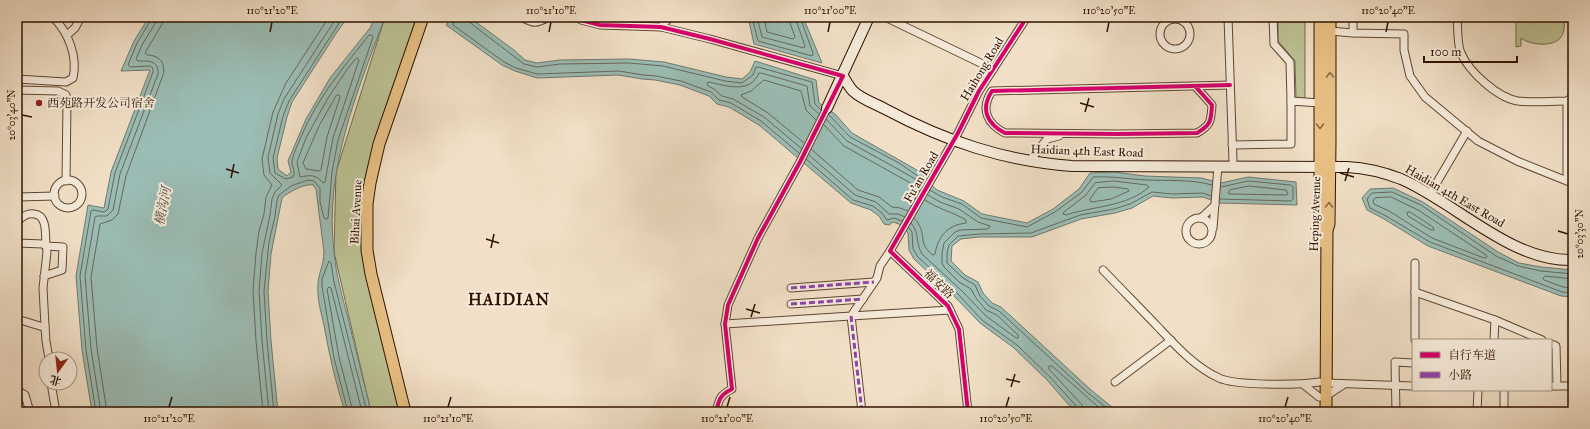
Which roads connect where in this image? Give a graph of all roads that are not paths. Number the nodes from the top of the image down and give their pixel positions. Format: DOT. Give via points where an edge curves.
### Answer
graph roads {
  1 [pos="53,17"];
  2 [pos="81,17"];
  3 [pos="423,17"];
  4 [pos="426,17"];
  5 [pos="521,17"];
  6 [pos="548,17"];
  7 [pos="577,17"];
  8 [pos="869,17"];
  9 [pos="873,17"];
  10 [pos="885,17"];
  11 [pos="1027,17"];
  12 [pos="1228,17"];
  13 [pos="1273,17"];
  14 [pos="1320,17"];
  15 [pos="1330,17"];
  16 [pos="1353,17"];
  17 [pos="1457,17"];
  18 [pos="669,18"];
  19 [pos="1186,20"];
  20 [pos="662,27"];
  21 [pos="669,30"];
  22 [pos="1330,31"];
  23 [pos="1353,33"];
  24 [pos="67,35"];
  25 [pos="993,69"];
  26 [pos="843,76"];
  27 [pos="17,79"];
  28 [pos="1230,85"];
  29 [pos="1195,86"];
  30 [pos="17,90"];
  31 [pos="979,91"];
  32 [pos="992,91"];
  33 [pos="1570,99"];
  34 [pos="1291,101"];
  35 [pos="1320,103"];
  36 [pos="827,108"];
  37 [pos="1467,131"];
  38 [pos="1071,134"];
  39 [pos="956,137"];
  40 [pos="1232,145"];
  41 [pos="1032,158"];
  42 [pos="1233,162"];
  43 [pos="1325,164"];
  44 [pos="1218,166"];
  45 [pos="66,181"];
  46 [pos="1570,181"];
  47 [pos="1433,190"];
  48 [pos="17,196"];
  49 [pos="55,196"];
  50 [pos="1215,205"];
  51 [pos="1201,218"];
  52 [pos="19,220"];
  53 [pos="1212,230"];
  54 [pos="17,243"];
  55 [pos="46,246"];
  56 [pos="890,251"];
  57 [pos="1573,254"];
  58 [pos="1573,260"];
  59 [pos="1415,263"];
  60 [pos="1103,270"];
  61 [pos="44,276"];
  62 [pos="874,282"];
  63 [pos="791,288"];
  64 [pos="1415,292"];
  65 [pos="863,299"];
  66 [pos="791,304"];
  67 [pos="950,310"];
  68 [pos="851,316"];
  69 [pos="17,319"];
  70 [pos="1495,320"];
  71 [pos="725,324"];
  72 [pos="46,326"];
  73 [pos="1415,339"];
  74 [pos="1494,339"];
  75 [pos="1540,339"];
  76 [pos="1171,340"];
  77 [pos="1552,344"];
  78 [pos="48,351"];
  79 [pos="1412,362"];
  80 [pos="1554,364"];
  81 [pos="1115,382"];
  82 [pos="1323,383"];
  83 [pos="1304,385"];
  84 [pos="1343,385"];
  85 [pos="1396,386"];
  86 [pos="1412,386"];
  87 [pos="1554,386"];
  88 [pos="1573,386"];
  89 [pos="17,390"];
  90 [pos="53,391"];
  91 [pos="1478,391"];
  92 [pos="1504,391"];
  93 [pos="1323,396"];
  94 [pos="30,412"];
  95 [pos="56,412"];
  96 [pos="405,412"];
  97 [pos="408,412"];
  98 [pos="716,412"];
  99 [pos="862,412"];
  100 [pos="968,412"];
  101 [pos="1319,412"];
  102 [pos="1326,412"];
  103 [pos="1396,412"];
  104 [pos="1477,412"];
  105 [pos="1504,412"];
  1 -- 24 [label="street"];
  2 -- 24 [label="street" via="75,28"];
  3 -- 96 [label="main road, Bihai Avenue" via="379,144 367,204 367,250 370,269"];
  4 -- 97 [label="main road, Bihai Avenue" via="382,144 371,204 374,273"];
  5 -- 6 [label="street" via="535,23"];
  7 -- 20 [label="street" via="585,22 600,25"];
  8 -- 26 [label="main road"];
  9 -- 26 [label="main road" via="851,66"];
  10 -- 25 [label="street"];
  11 -- 25 [label="street, Haihong Road"];
  12 -- 28 [label="street"];
  13 -- 34 [label="street" via="1274,44 1290,62"];
  14 -- 35 [label="main road, Heping Avenue"];
  15 -- 22 [label="main road, Heping Avenue"];
  16 -- 23 [label="street"];
  17 -- 33 [label="street" via="1460,53 1471,69 1494,90 1518,101"];
  18 -- 20 [label="street"];
  18 -- 21 [label="street"];
  19 -- 19 [label="street" via="1188,41 1181,47 1170,48 1161,38 1163,25 1171,20"];
  20 -- 21 [label="street"];
  21 -- 26 [label="street"];
  22 -- 23 [label="street"];
  43 -- 22 [label="main road, Heping Avenue, one-way"];
  23 -- 37 [label="street" via="1404,34 1404,50 1410,76 1425,97"];
  24 -- 27 [label="street" via="73,56 73,78 66,82"];
  25 -- 31 [label="street, Haihong Road"];
  26 -- 36 [label="main road"];
  26 -- 39 [label="main road, Haidian 4th East Road" via="856,87 887,105"];
  28 -- 29 [label="street"];
  28 -- 40 [label="street"];
  29 -- 32 [label="street"];
  29 -- 38 [label="street" via="1212,105 1212,117 1208,127 1197,133"];
  30 -- 45 [label="street" via="58,91 66,94"];
  31 -- 32 [label="street"];
  31 -- 39 [label="street, Haihong Road"];
  32 -- 38 [label="street" via="986,105 987,116 995,128 1005,133"];
  33 -- 46 [label="street"];
  34 -- 35 [label="street"];
  34 -- 40 [label="street" via="1291,144"];
  35 -- 43 [label="main road, Heping Avenue, one-way"];
  36 -- 71 [label="street" via="758,238 728,305"];
  37 -- 46 [label="street" via="1478,141 1517,161"];
  37 -- 47 [label="street"];
  38 -- 41 [label="street" via="1047,139"];
  39 -- 41 [label="main road, Haidian 4th East Road"];
  39 -- 44 [label="main road, Haidian 4th East Road" via="995,154 1027,162 1105,166"];
  39 -- 56 [label="street, Fu'an Road"];
  40 -- 42 [label="street"];
  41 -- 42 [label="main road, Haidian 4th East Road" via="1079,161"];
  42 -- 43 [label="main road, Haidian 4th East Road"];
  43 -- 44 [label="main road, Haidian 4th East Road"];
  43 -- 47 [label="main road, Haidian 4th East Road" via="1360,162 1386,167 1408,175"];
  43 -- 58 [label="main road, Haidian 4th East Road" via="1364,169 1396,177 1520,249 1548,257"];
  43 -- 82 [label="main road, Heping Avenue" via="1329,224"];
  44 -- 50 [label="street"];
  45 -- 49 [label="street" via="58,185"];
  45 -- 49 [label="street" via="75,182 81,189 82,197 79,203 66,208 59,204"];
  47 -- 57 [label="main road, Haidian 4th East Road" via="1522,242 1549,251"];
  48 -- 49 [label="street"];
  50 -- 51 [label="street"];
  50 -- 53 [label="street"];
  51 -- 53 [label="street" via="1209,222"];
  51 -- 53 [label="street" via="1192,219 1186,225 1187,238 1195,244 1203,244 1210,238"];
  52 -- 55 [label="street" via="29,214 41,217 44,222"];
  54 -- 55 [label="street"];
  55 -- 61 [label="street"];
  55 -- 61 [label="street" via="63,247 63,262 62,270"];
  56 -- 62 [label="street" via="880,266"];
  56 -- 67 [label="street, 福安路"];
  59 -- 64 [label="street"];
  60 -- 76 [label="street"];
  61 -- 72 [label="street"];
  62 -- 63 [label="street"];
  62 -- 65 [label="street"];
  64 -- 70 [label="street"];
  64 -- 73 [label="street"];
  65 -- 66 [label="street"];
  65 -- 68 [label="street"];
  67 -- 68 [label="street"];
  67 -- 100 [label="street, 福安路" via="959,328"];
  68 -- 71 [label="street"];
  68 -- 99 [label="street"];
  69 -- 72 [label="street"];
  70 -- 74 [label="street"];
  70 -- 75 [label="street"];
  71 -- 98 [label="street" via="732,388 722,394"];
  72 -- 78 [label="street"];
  76 -- 81 [label="street"];
  76 -- 83 [label="street" via="1202,368 1220,379 1240,383"];
  77 -- 80 [label="street" via="1556,346"];
  79 -- 85 [label="street" via="1395,362"];
  80 -- 87 [label="street"];
  82 -- 83 [label="street"];
  82 -- 84 [label="street"];
  82 -- 93 [label="main road, Heping Avenue"];
  83 -- 93 [label="street"];
  84 -- 85 [label="street"];
  84 -- 93 [label="street"];
  85 -- 86 [label="street"];
  85 -- 103 [label="street"];
  87 -- 88 [label="street"];
  89 -- 94 [label="street" via="25,394"];
  90 -- 95 [label="street"];
  91 -- 104 [label="street"];
  92 -- 105 [label="street"];
  93 -- 101 [label="main road, Heping Avenue"];
  93 -- 102 [label="main road, Heping Avenue"];
}
